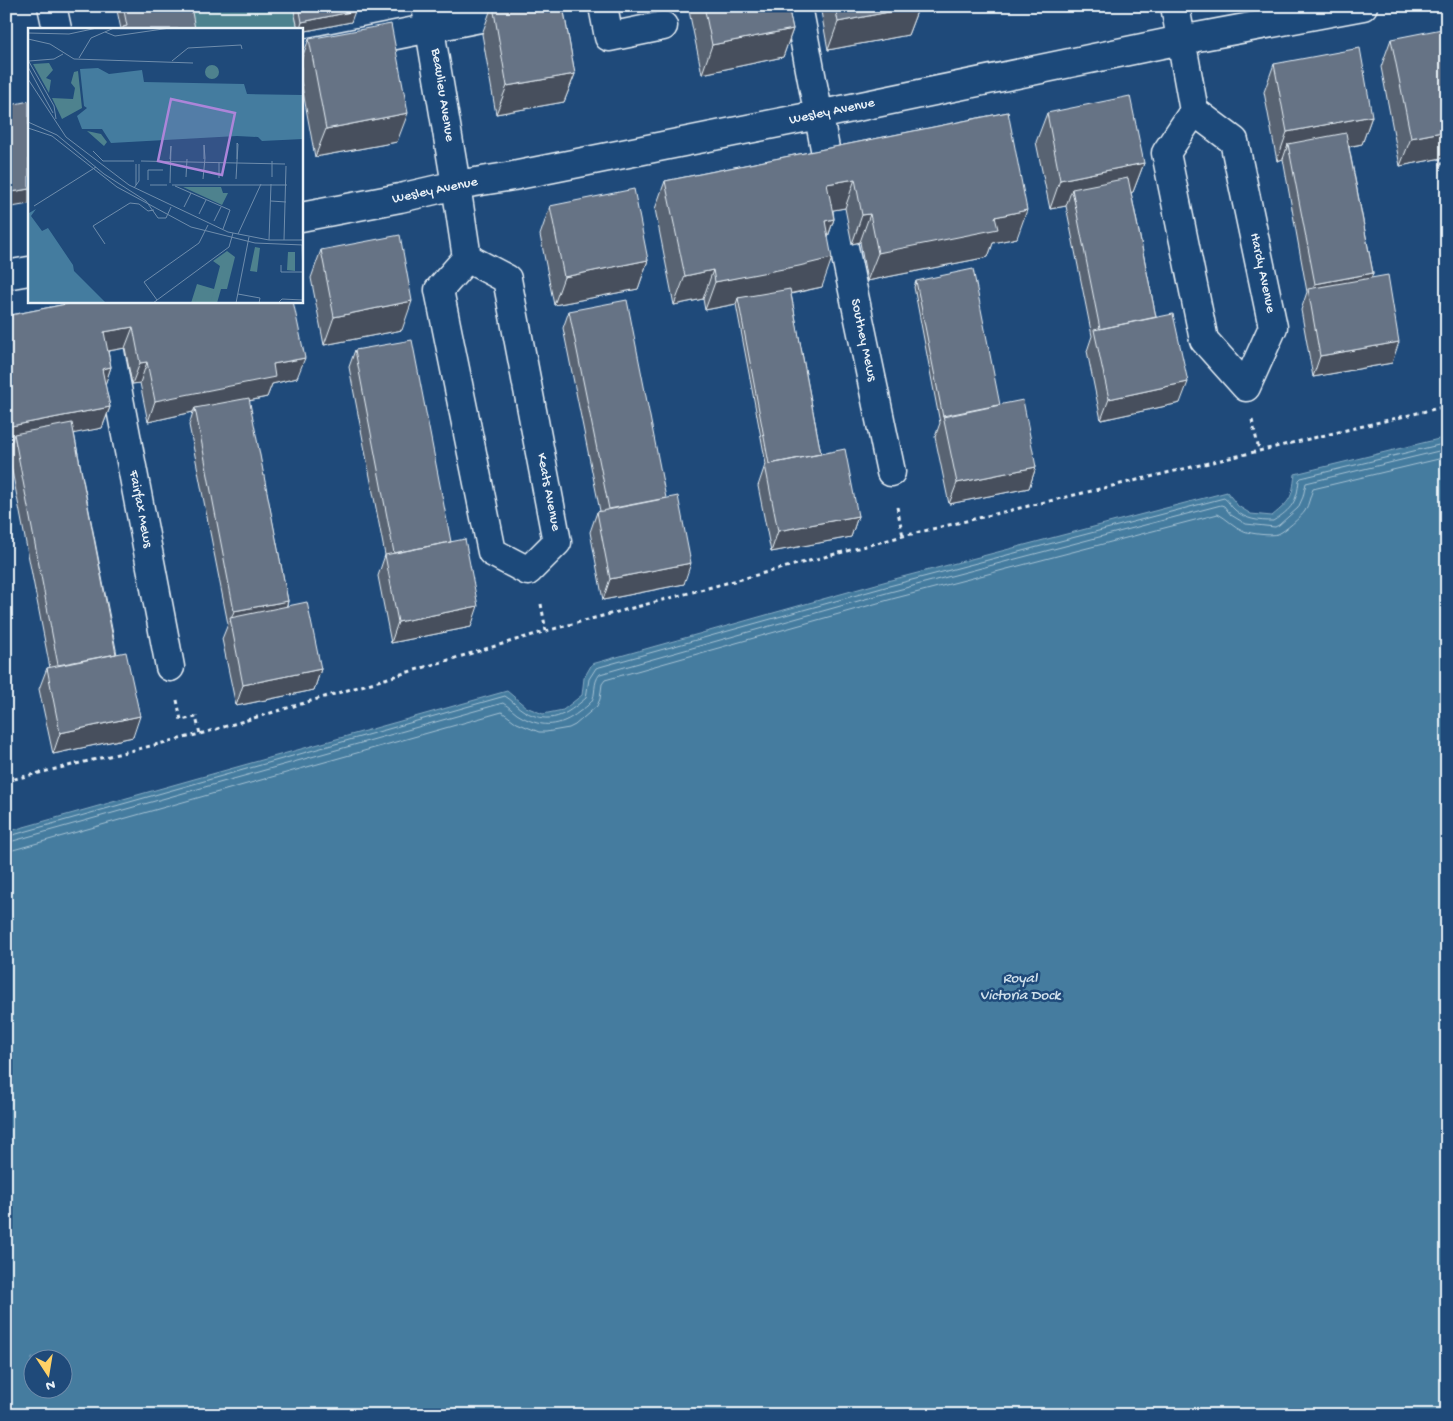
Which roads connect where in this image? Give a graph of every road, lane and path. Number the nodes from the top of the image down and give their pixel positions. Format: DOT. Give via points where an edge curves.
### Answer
graph roads {
  1 [pos="52,6"];
  2 [pos="540,6"];
  3 [pos="603,6"];
  4 [pos="798,6"];
  5 [pos="1175,6"];
  6 [pos="1363,6"];
  7 [pos="428,17"];
  8 [pos="663,26"];
  9 [pos="57,28"];
  10 [pos="1181,40"];
  11 [pos="302,54"];
  12 [pos="1194,111"];
  13 [pos="818,115"];
  14 [pos="1438,148"];
  15 [pos="1447,163"];
  16 [pos="830,175"];
  17 [pos="456,184"];
  18 [pos="836,209"];
  19 [pos="302,218"];
  20 [pos="467,258"];
  21 [pos="28,271"];
  22 [pos="6,276"];
  23 [pos="110,350"];
  24 [pos="1447,406"];
  25 [pos="891,472"];
  26 [pos="170,667"];
  27 [pos="200,734"];
  28 [pos="6,781"];
  1 -- 9 [label="street"];
  2 -- 7 [label="street"];
  3 -- 8 [label="street" via="609,37"];
  4 -- 13 [label="street"];
  5 -- 10 [label="street"];
  6 -- 10 [label="street, Wesley Avenue"];
  7 -- 11 [label="street"];
  7 -- 17 [label="street, Beaulieu Avenue"];
  10 -- 12 [label="street"];
  10 -- 13 [label="street, Wesley Avenue"];
  12 -- 12 [label="street, Hardy Avenue" via="1166,152 1204,340 1246,387 1273,327 1234,141"];
  13 -- 16 [label="street"];
  13 -- 17 [label="street, Wesley Avenue" via="513,176"];
  14 -- 15 [label="path" via="1441,164"];
  17 -- 19 [label="street, Wesley Avenue"];
  17 -- 20 [label="street"];
  18 -- 25 [label="street, Southey Mews"];
  20 -- 20 [label="street, Keats Avenue" via="439,290 492,552 528,571 557,542 507,280"];
  21 -- 22 [label="street"];
  23 -- 26 [label="street, Fairfax Mews"];
  24 -- 27 [label="path" via="893,538 546,631"];
  26 -- 27 [label="path" via="181,720 196,717"];
  27 -- 28 [label="path"];
}
